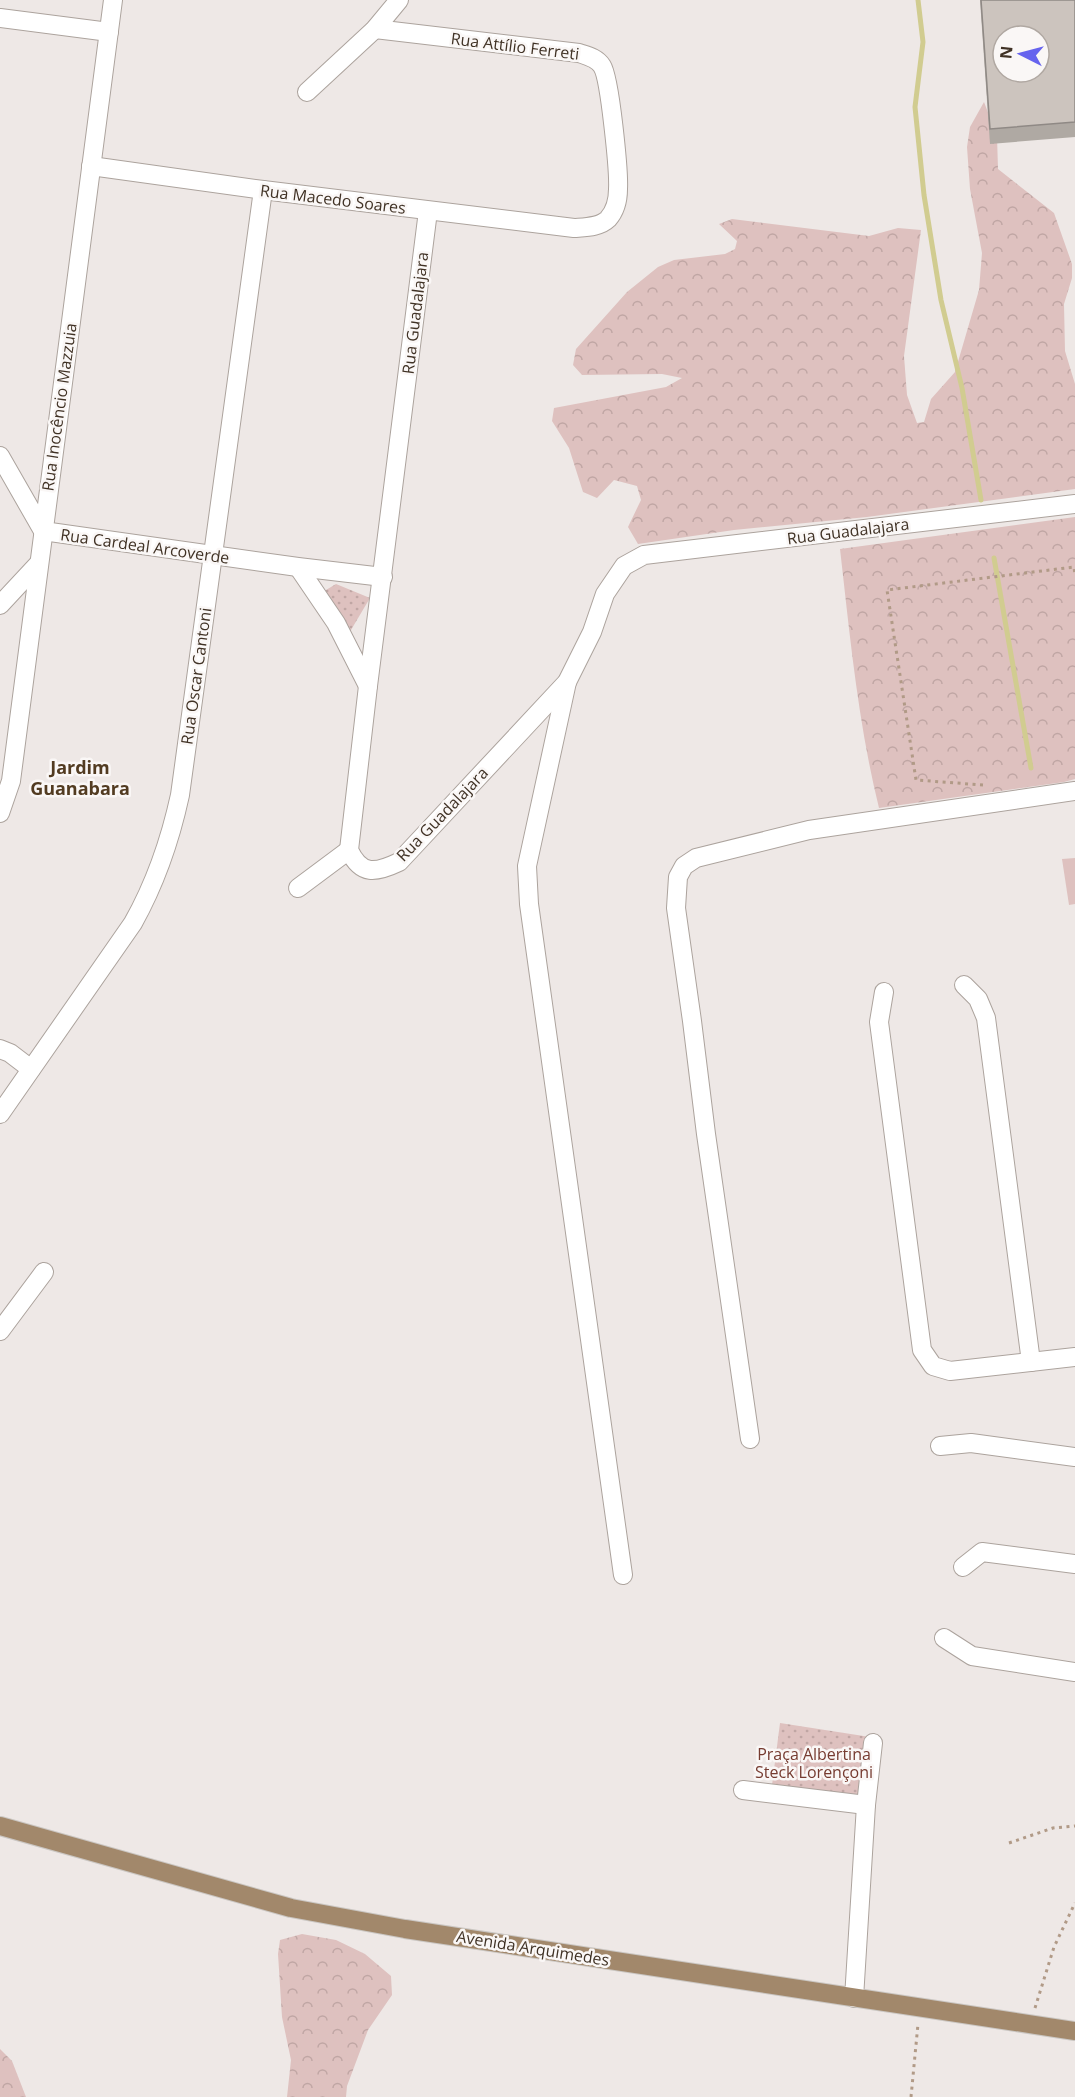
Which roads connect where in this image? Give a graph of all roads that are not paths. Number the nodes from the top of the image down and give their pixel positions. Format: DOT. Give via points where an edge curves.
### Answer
graph roads {
  1 [pos="113,0"];
  2 [pos="399,0"];
  3 [pos="0,18"];
  4 [pos="375,29"];
  5 [pos="109,32"];
  6 [pos="307,92"];
  7 [pos="91,166"];
  8 [pos="263,190"];
  9 [pos="428,211"];
  10 [pos="574,228"];
  11 [pos="0,456"];
  12 [pos="1075,504"];
  13 [pos="42,531"];
  14 [pos="213,555"];
  15 [pos="39,563"];
  16 [pos="298,567"];
  17 [pos="383,577"];
  18 [pos="0,605"];
  19 [pos="567,682"];
  20 [pos="368,686"];
  21 [pos="1075,791"];
  22 [pos="0,813"];
  23 [pos="349,850"];
  24 [pos="298,888"];
  25 [pos="964,985"];
  26 [pos="884,992"];
  27 [pos="0,1049"];
  28 [pos="31,1069"];
  29 [pos="0,1114"];
  30 [pos="44,1272"];
  31 [pos="0,1331"];
  32 [pos="1075,1357"];
  33 [pos="1031,1362"];
  34 [pos="750,1439"];
  35 [pos="940,1446"];
  36 [pos="1075,1457"];
  37 [pos="1075,1564"];
  38 [pos="963,1567"];
  39 [pos="623,1575"];
  40 [pos="944,1638"];
  41 [pos="1075,1672"];
  42 [pos="873,1743"];
  43 [pos="743,1790"];
  44 [pos="866,1805"];
  45 [pos="0,1826"];
  46 [pos="854,1998"];
  47 [pos="1075,2031"];
  1 -- 5 [label="street, Rua Inocêncio Mazzuia"];
  2 -- 4 [label="street"];
  3 -- 5 [label="street"];
  4 -- 6 [label="street"];
  4 -- 10 [label="street, Rua Attílio Ferreti" via="579,53 594,58 603,67 609,86 619,187 616,208 608,220"];
  5 -- 7 [label="street, Rua Inocêncio Mazzuia"];
  7 -- 8 [label="street, Rua Macedo Soares"];
  7 -- 13 [label="street, Rua Inocêncio Mazzuia"];
  8 -- 9 [label="street, Rua Macedo Soares"];
  8 -- 14 [label="street, Rua Oscar Cantoni"];
  9 -- 10 [label="street, Rua Macedo Soares"];
  9 -- 17 [label="street, Rua Guadalajara"];
  11 -- 13 [label="street, Rua Cardeal Arcoverde"];
  12 -- 19 [label="street, Rua Guadalajara" via="644,555 624,566 605,594 592,632"];
  13 -- 14 [label="street, Rua Cardeal Arcoverde"];
  13 -- 15 [label="street, Rua Inocêncio Mazzuia"];
  14 -- 16 [label="street, Rua Cardeal Arcoverde"];
  14 -- 28 [label="street, Rua Oscar Cantoni" via="180,795 160,868 133,923"];
  15 -- 18 [label="street"];
  15 -- 22 [label="street, Rua Inocêncio Mazzuia" via="11,781"];
  16 -- 17 [label="street, Rua Cardeal Arcoverde"];
  16 -- 20 [label="street" via="336,623"];
  17 -- 20 [label="street, Rua Guadalajara"];
  19 -- 23 [label="street, Rua Guadalajara" via="399,862 369,870 355,863"];
  19 -- 39 [label="street" via="527,875"];
  20 -- 23 [label="street, Rua Guadalajara"];
  21 -- 34 [label="street" via="809,830 696,858 684,866 678,877 676,908"];
  23 -- 24 [label="street"];
  25 -- 33 [label="street" via="978,999 986,1018"];
  26 -- 33 [label="street" via="879,1022 922,1350 933,1366 950,1371"];
  27 -- 28 [label="street"];
  28 -- 29 [label="street, Rua Oscar Cantoni"];
  30 -- 31 [label="street"];
  32 -- 33 [label="street"];
  35 -- 36 [label="street" via="971,1443"];
  37 -- 38 [label="street" via="982,1552"];
  40 -- 41 [label="street" via="972,1656"];
  42 -- 44 [label="street"];
  43 -- 44 [label="street"];
  44 -- 46 [label="street"];
  45 -- 46 [label="main road, Avenida Arquimedes" via="291,1908"];
  46 -- 47 [label="main road, Avenida Arquimedes"];
}
